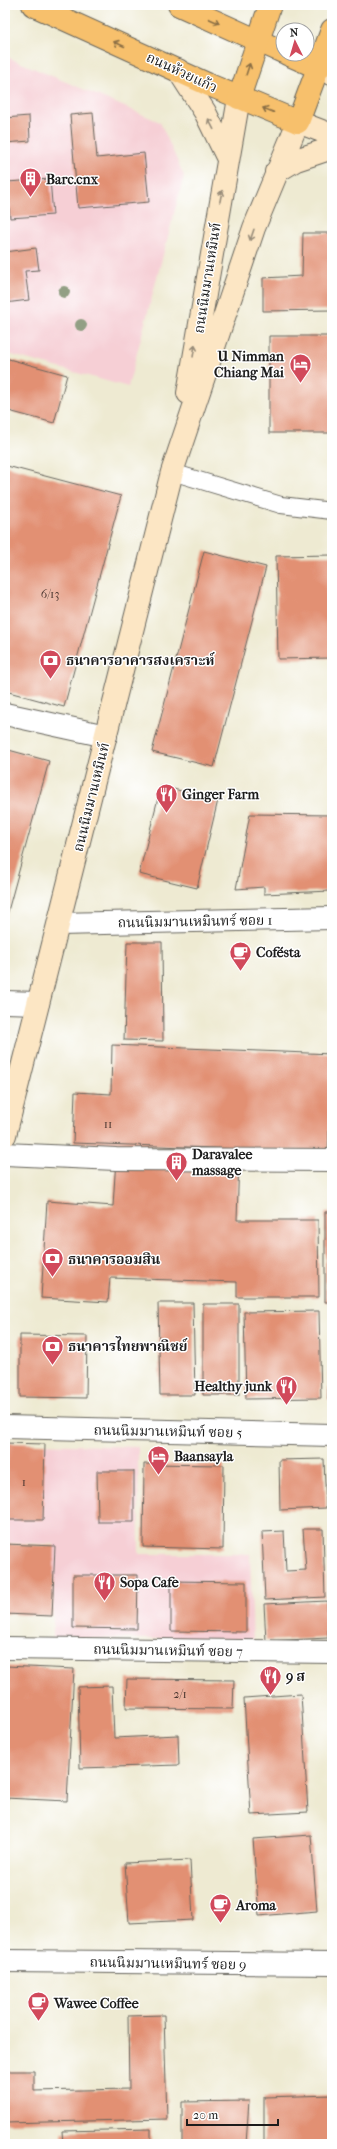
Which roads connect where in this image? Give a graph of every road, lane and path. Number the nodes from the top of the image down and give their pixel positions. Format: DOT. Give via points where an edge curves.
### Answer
graph roads {
  1 [pos="33,5"];
  2 [pos="179,5"];
  3 [pos="270,5"];
  4 [pos="332,30"];
  5 [pos="257,41"];
  6 [pos="275,49"];
  7 [pos="305,62"];
  8 [pos="178,70"];
  9 [pos="325,71"];
  10 [pos="238,98"];
  11 [pos="298,122"];
  12 [pos="332,135"];
  13 [pos="332,148"];
  14 [pos="228,159"];
  15 [pos="276,172"];
  16 [pos="174,465"];
  17 [pos="332,511"];
  18 [pos="5,714"];
  19 [pos="106,736"];
  20 [pos="332,918"];
  21 [pos="59,924"];
  22 [pos="5,1002"];
  23 [pos="38,1003"];
  24 [pos="5,1134"];
  25 [pos="5,1154"];
  26 [pos="332,1160"];
  27 [pos="5,1427"];
  28 [pos="332,1435"];
  29 [pos="5,1648"];
  30 [pos="332,1652"];
  31 [pos="5,1961"];
  32 [pos="332,1964"];
  8 -- 1 [label="main road, ถนนห้วยแก้ว, one-way"];
  2 -- 5 [label="main road, one-way"];
  3 -- 5 [label="main road"];
  4 -- 9 [label="main road"];
  5 -- 6 [label="main road"];
  10 -- 5 [label="main road, one-way"];
  7 -- 9 [label="main road"];
  8 -- 10 [label="main road, ถนนห้วยแก้ว"];
  14 -- 8 [label="main road, one-way" via="205,112"];
  9 -- 11 [label="main road"];
  11 -- 10 [label="main road, ถนนห้วยแก้ว, one-way"];
  10 -- 14 [label="main road, ถนนนิมมานเหมินท์"];
  11 -- 12 [label="main road, ถนนห้วยแก้ว"];
  11 -- 15 [label="main road, ถนนนิมมานเหมินท์"];
  13 -- 15 [label="main road" via="296,160"];
  16 -- 14 [label="main road, ถนนนิมมานเหมินท์, one-way"];
  15 -- 16 [label="main road, ถนนนิมมานเหมินท์, one-way" via="254,228"];
  16 -- 17 [label="lane" via="281,504"];
  16 -- 19 [label="main road, ถนนนิมมานเหมินท์"];
  18 -- 19 [label="street"];
  19 -- 21 [label="main road, ถนนนิมมานเหมินท์"];
  20 -- 21 [label="street, ถนนนิมมานเหมินทร์ ซอย 1"];
  21 -- 23 [label="main road, ถนนนิมมานเหมินท์"];
  22 -- 23 [label="street"];
  23 -- 24 [label="main road, ถนนนิมมานเหมินท์"];
  25 -- 26 [label="street" via="116,1159"];
  27 -- 28 [label="street, ถนนนิมมานเหมินท์ ซอย 5"];
  29 -- 30 [label="street, ถนนนิมมานเหมินท์ ซอย 7"];
  31 -- 32 [label="street, ถนนนิมมานเหมินทร์ ซอย 9"];
}
